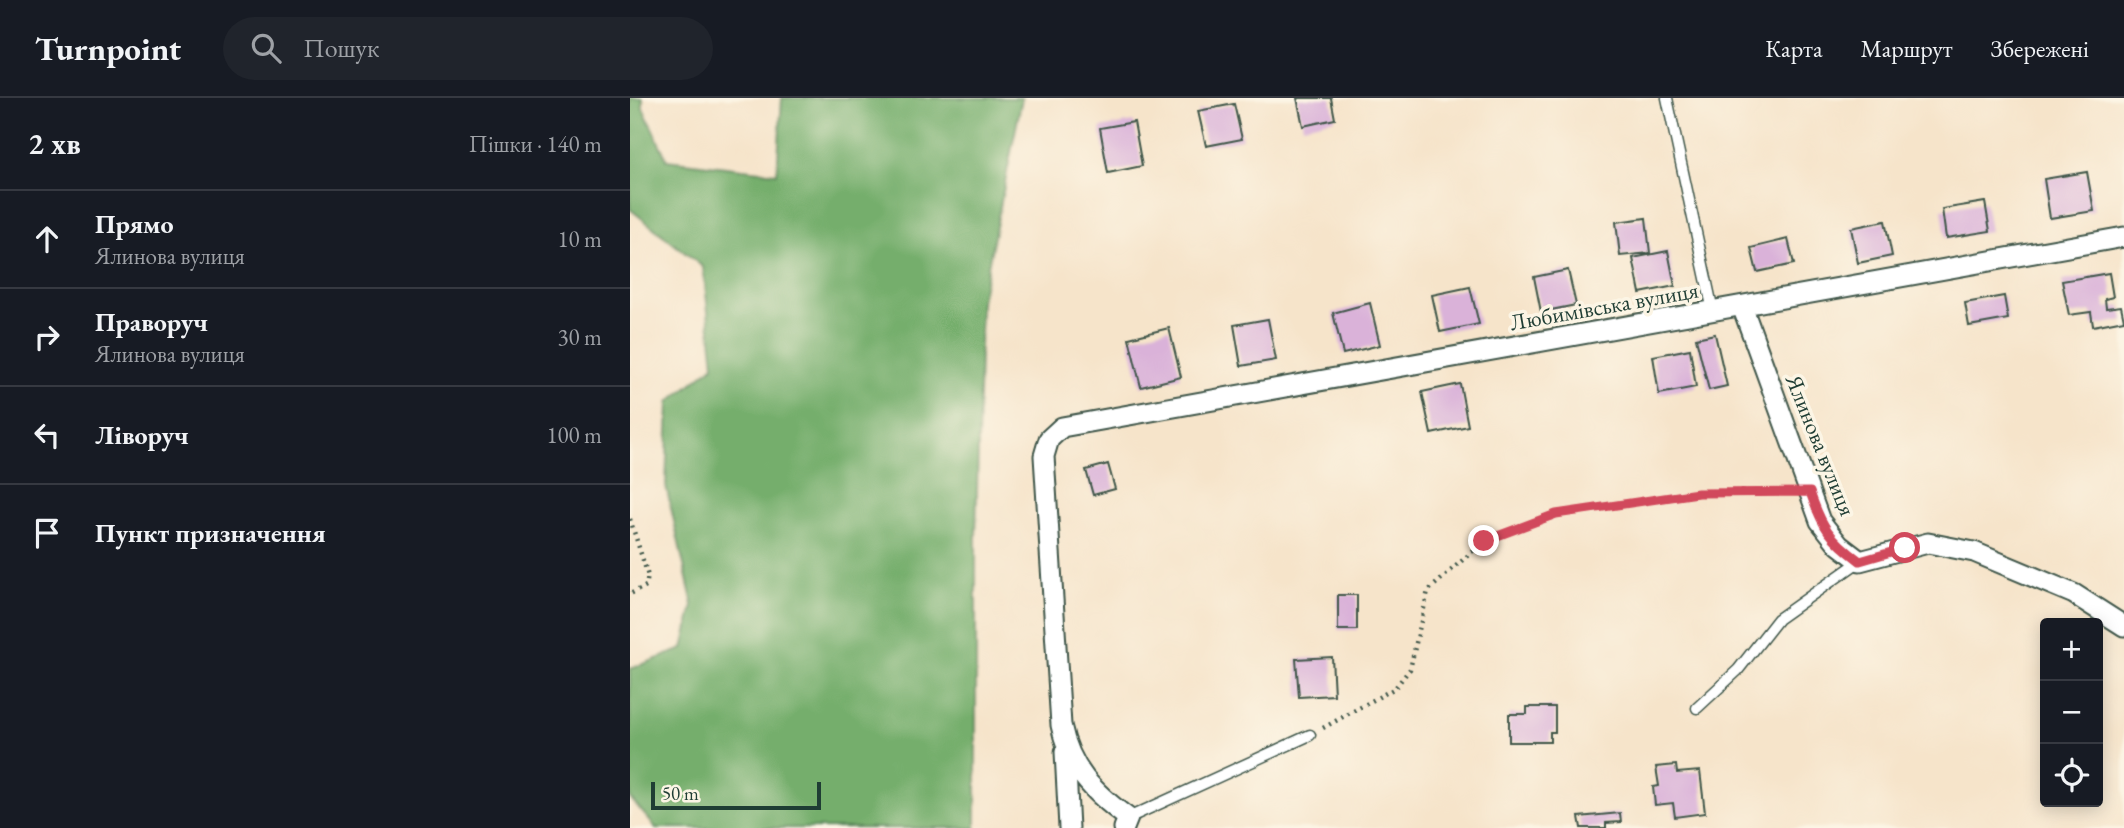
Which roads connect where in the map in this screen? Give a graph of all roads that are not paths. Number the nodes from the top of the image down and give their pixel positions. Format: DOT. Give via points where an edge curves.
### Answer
graph roads {
  1 [pos="1667,98"];
  2 [pos="2124,237"];
  3 [pos="1742,306"];
  4 [pos="1713,311"];
  5 [pos="1860,561"];
  6 [pos="2124,625"];
  7 [pos="1697,708"];
  8 [pos="1310,735"];
  9 [pos="1065,744"];
  10 [pos="1126,823"];
  11 [pos="1069,828"];
  1 -- 4 [label="lane"];
  2 -- 3 [label="street, Любимівська вулиця"];
  3 -- 4 [label="street, Любимівська вулиця"];
  3 -- 5 [label="street, Ялинова вулиця" via="1820,521 1839,545"];
  4 -- 9 [label="street, Любимівська вулиця" via="1062,427 1049,439 1044,456 1054,645"];
  5 -- 6 [label="street" via="1928,543 1974,552 2074,594"];
  5 -- 7 [label="lane" via="1778,619 1738,670"];
  8 -- 10 [label="lane"];
  9 -- 10 [label="street" via="1078,772"];
  9 -- 11 [label="street"];
}
